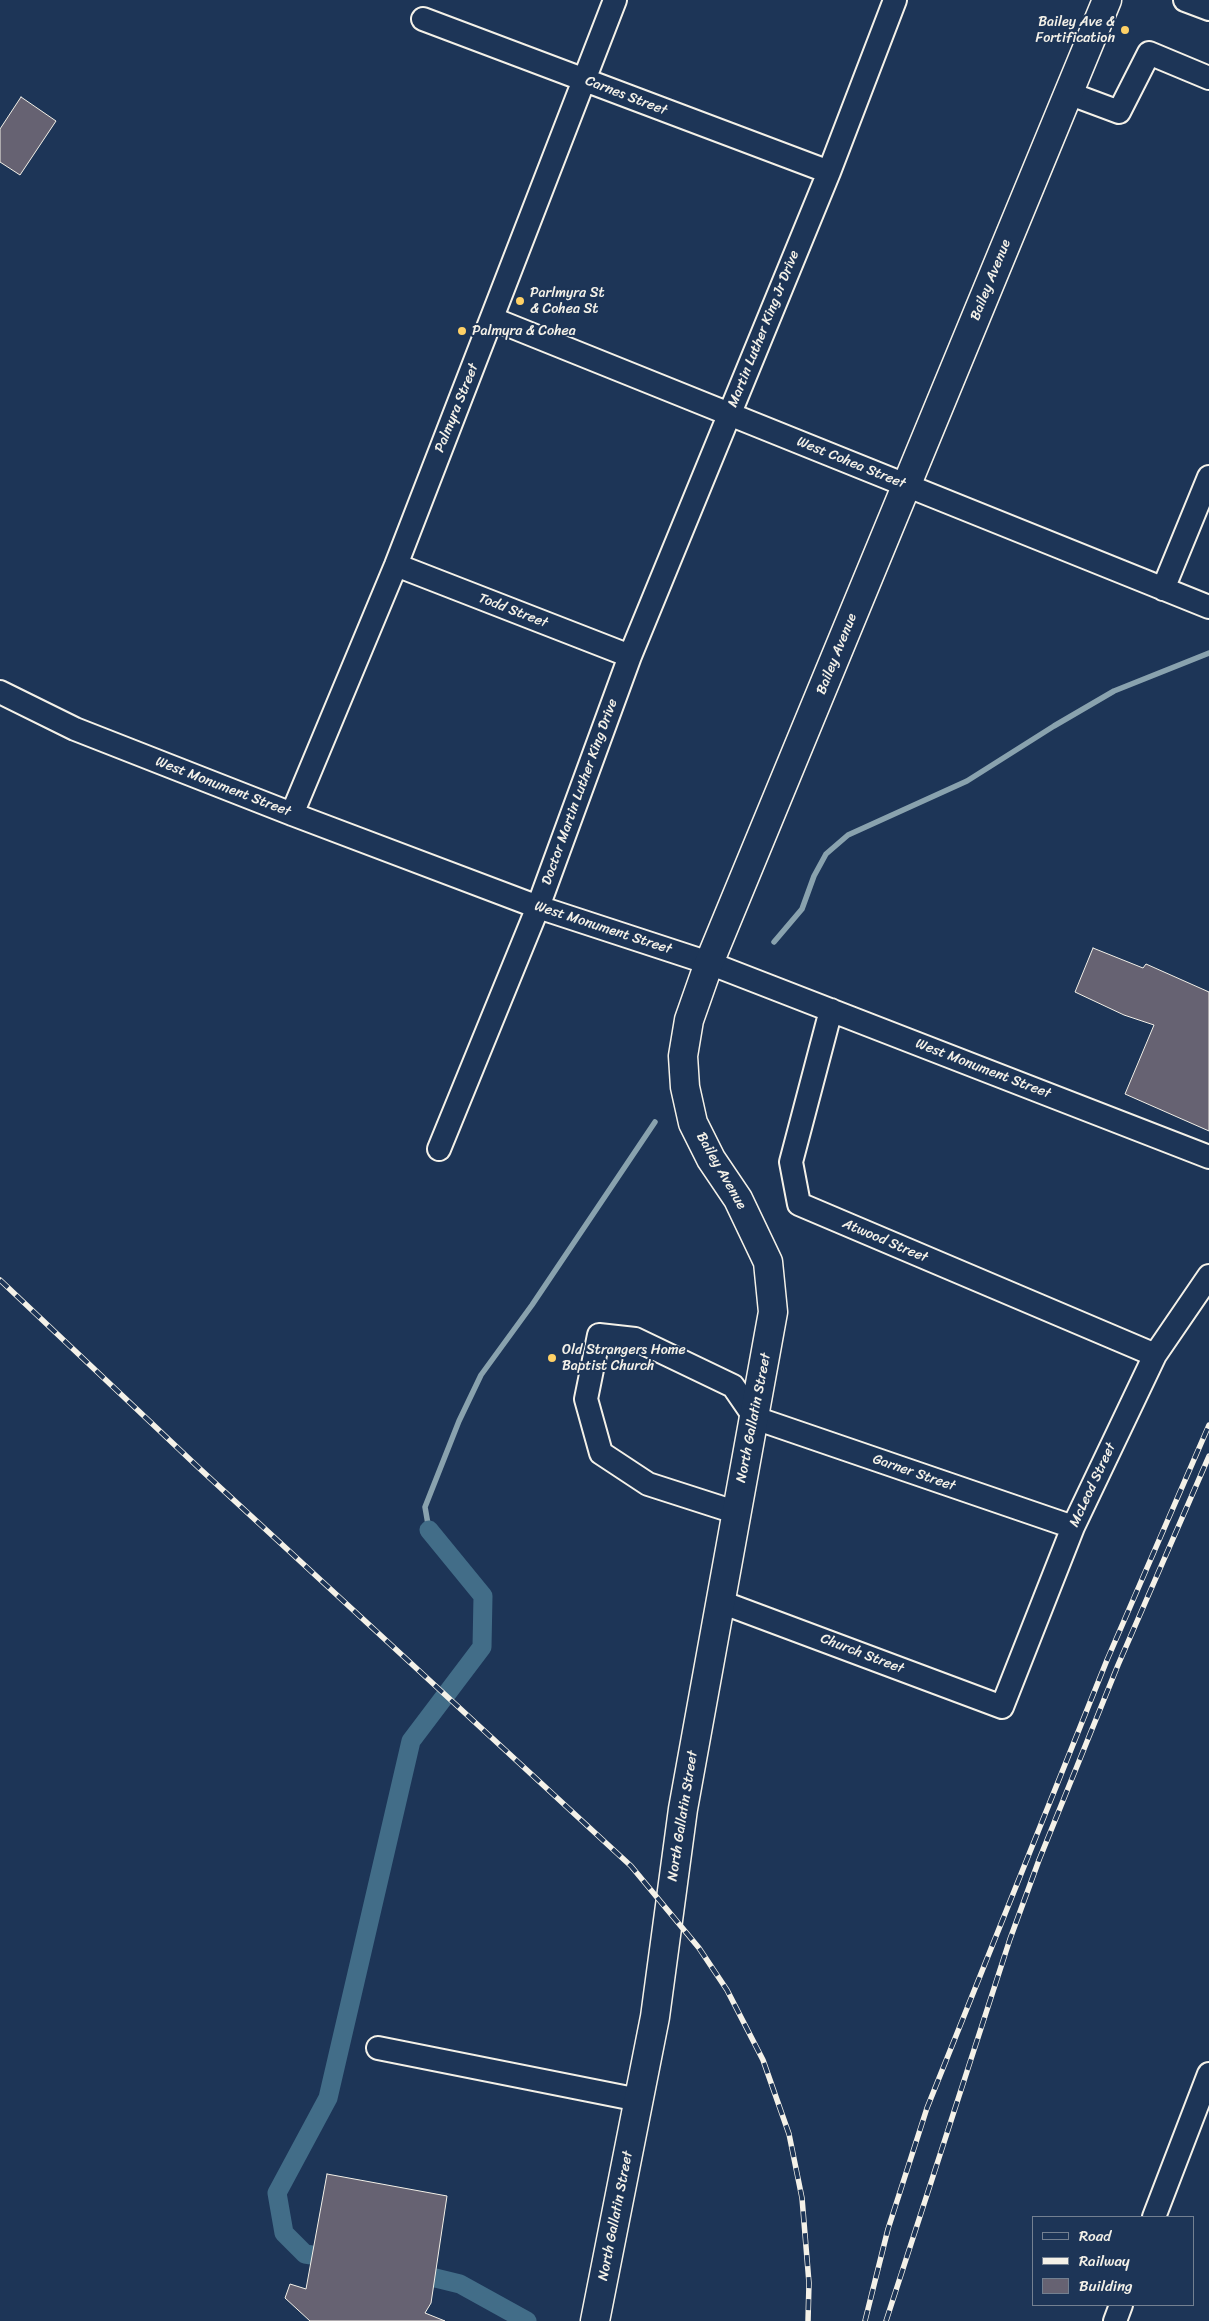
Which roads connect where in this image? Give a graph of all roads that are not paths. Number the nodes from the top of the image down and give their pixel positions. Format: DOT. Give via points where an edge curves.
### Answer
graph roads {
  1 [pos="615,0"];
  2 [pos="895,0"];
  3 [pos="1107,0"];
  4 [pos="423,20"];
  5 [pos="1209,78"];
  6 [pos="584,80"];
  7 [pos="1068,93"];
  8 [pos="829,172"];
  9 [pos="493,319"];
  10 [pos="730,413"];
  11 [pos="1209,477"];
  12 [pos="907,485"];
  13 [pos="396,565"];
  14 [pos="1163,588"];
  15 [pos="1206,606"];
  16 [pos="630,656"];
  17 [pos="0,692"];
  18 [pos="292,814"];
  19 [pos="538,907"];
  20 [pos="709,962"];
  21 [pos="831,1010"];
  22 [pos="439,1150"];
  23 [pos="1209,1157"];
  24 [pos="1209,1276"];
  25 [pos="773,1312"];
  26 [pos="1155,1355"];
  27 [pos="756,1418"];
  28 [pos="736,1512"];
  29 [pos="1073,1527"];
  30 [pos="721,1602"];
  31 [pos="1002,1707"];
  32 [pos="378,2048"];
  33 [pos="1209,2074"];
  34 [pos="639,2100"];
  35 [pos="1154,2216"];
  36 [pos="1121,2306"];
  37 [pos="597,2311"];
  38 [pos="1115,2321"];
  1 -- 6 [label="street, Palmyra Street"];
  2 -- 8 [label="street, Martin Luther King Jr Drive"];
  3 -- 7 [label="main road, Bailey Avenue"];
  4 -- 6 [label="street, Carnes Street"];
  5 -- 7 [label="street" via="1149,53 1119,112"];
  6 -- 8 [label="street, Carnes Street"];
  6 -- 9 [label="street, Palmyra Street"];
  7 -- 12 [label="main road, Bailey Avenue"];
  8 -- 10 [label="street, Martin Luther King Jr Drive"];
  9 -- 10 [label="street, West Cohea Street"];
  9 -- 13 [label="street, Palmyra Street"];
  10 -- 12 [label="street, West Cohea Street"];
  10 -- 16 [label="street, Martin Luther King Jr Drive"];
  11 -- 14 [label="street"];
  12 -- 14 [label="street, West Cohea Street"];
  12 -- 20 [label="main road, Bailey Avenue"];
  13 -- 16 [label="street, Todd Street"];
  13 -- 18 [label="street, Palmyra Street"];
  14 -- 15 [label="street, West Cohea Street"];
  16 -- 19 [label="street, Doctor Martin Luther King Drive"];
  17 -- 18 [label="street, West Monument Street" via="75,729"];
  18 -- 19 [label="street, West Monument Street"];
  19 -- 20 [label="street, West Monument Street"];
  19 -- 22 [label="street, Doctor Martin Luther King Drive"];
  20 -- 21 [label="street, West Monument Street"];
  20 -- 25 [label="main road, Bailey Avenue" via="689,1020 683,1056 685,1087 693,1123 711,1159 738,1199 768,1262"];
  21 -- 23 [label="street, West Monument Street"];
  21 -- 26 [label="street, Atwood Street" via="791,1162 799,1204"];
  24 -- 26 [label="street, McLeod Street"];
  25 -- 27 [label="main road, North Gallatin Street"];
  26 -- 29 [label="street, McLeod Street"];
  27 -- 28 [label="main road, North Gallatin Street"];
  27 -- 28 [label="street" via="733,1386 635,1339 599,1335 586,1399 601,1453 648,1484"];
  27 -- 29 [label="street, Garner Street"];
  28 -- 30 [label="main road, North Gallatin Street"];
  29 -- 31 [label="street, McLeod Street"];
  30 -- 31 [label="street, Church Street"];
  30 -- 34 [label="main road, North Gallatin Street" via="683,1809"];
  32 -- 34 [label="street"];
  33 -- 35 [label="street"];
  34 -- 37 [label="main road, North Gallatin Street"];
  36 -- 38 [label="street"];
}
